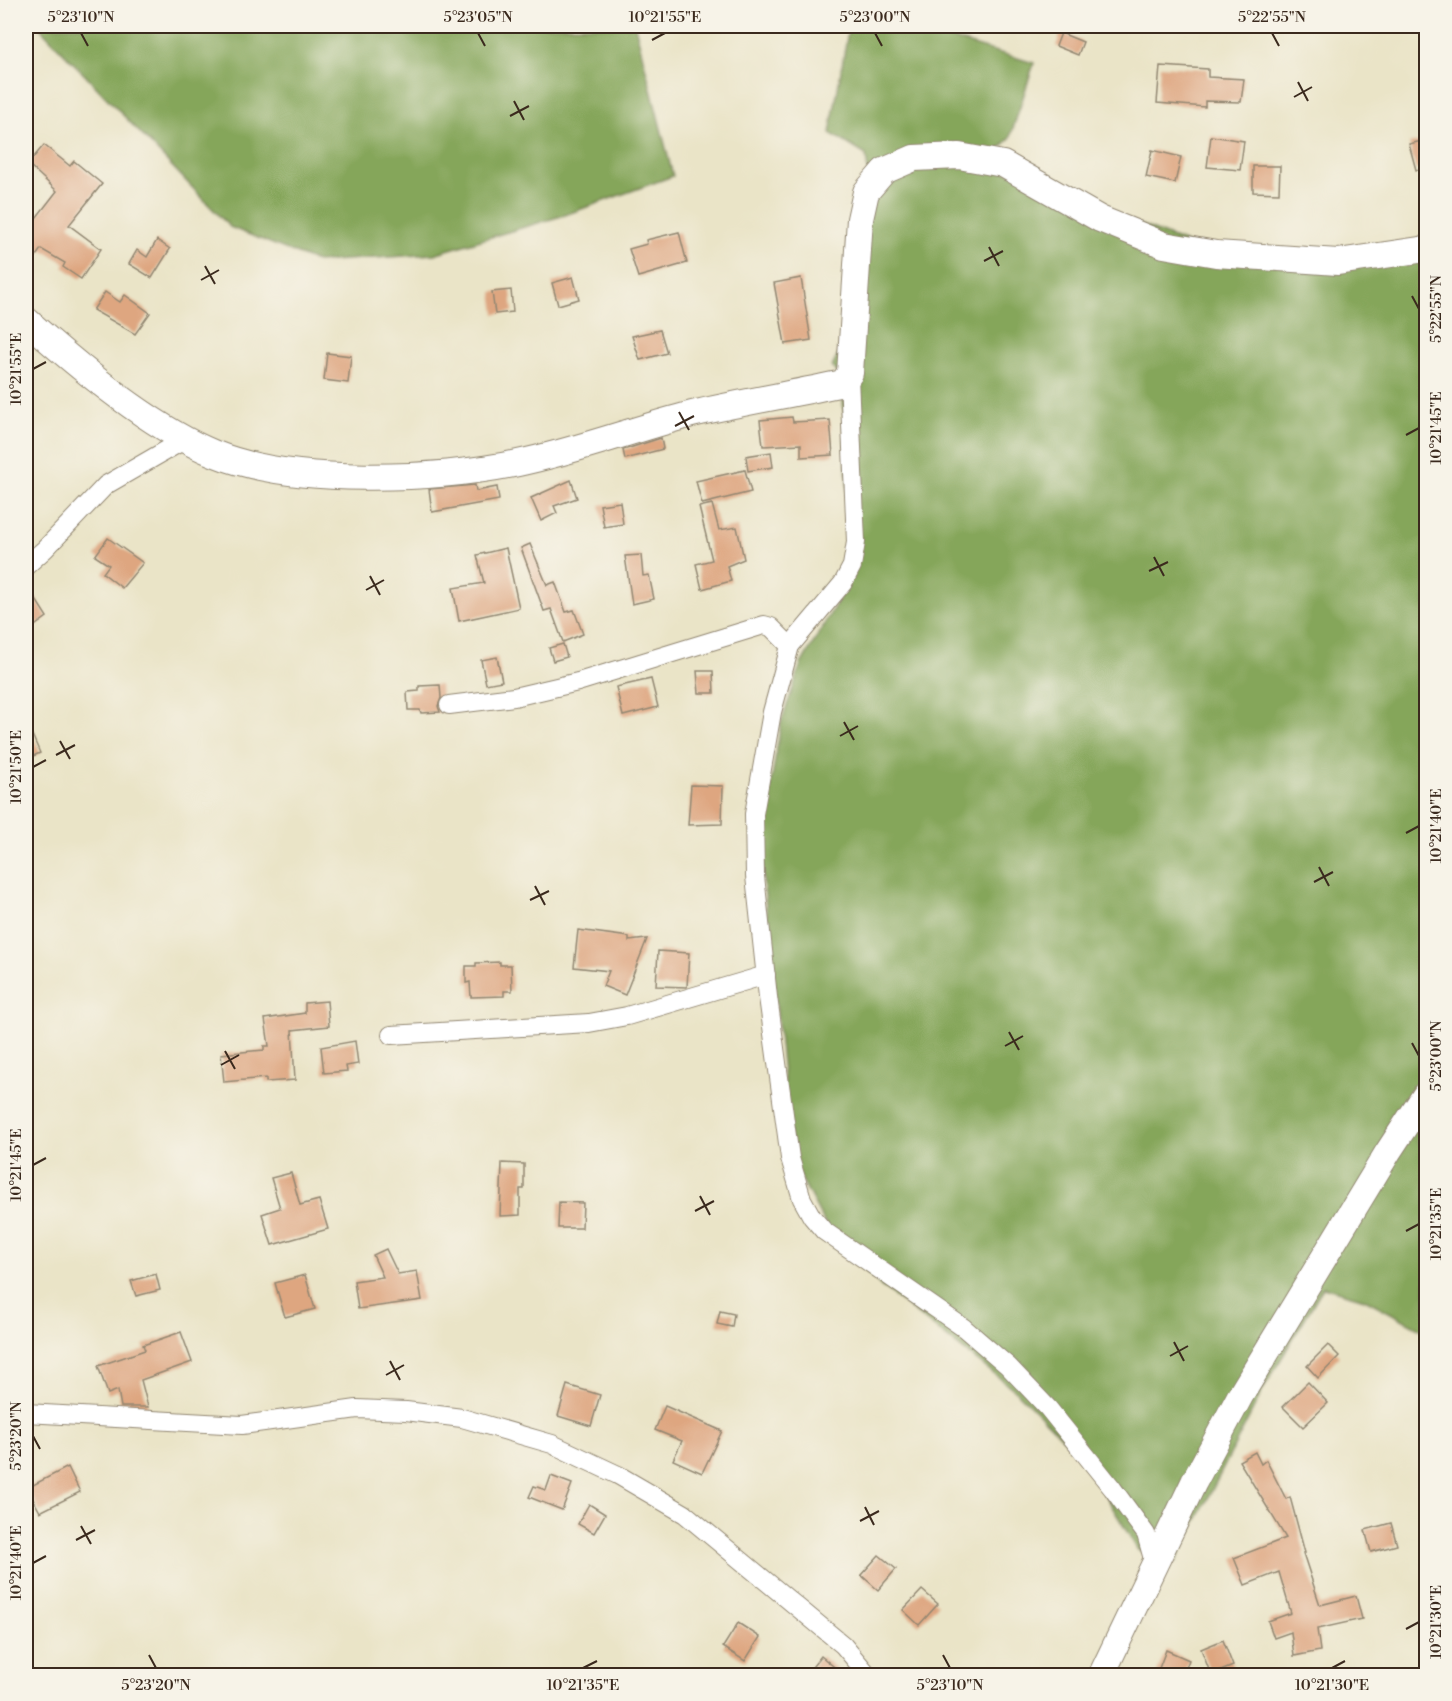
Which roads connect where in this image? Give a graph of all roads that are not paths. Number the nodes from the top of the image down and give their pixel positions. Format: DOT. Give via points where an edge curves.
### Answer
graph roads {
  1 [pos="1426,249"];
  2 [pos="26,320"];
  3 [pos="849,377"];
  4 [pos="183,440"];
  5 [pos="26,566"];
  6 [pos="790,646"];
  7 [pos="449,705"];
  8 [pos="766,975"];
  9 [pos="391,1035"];
  10 [pos="1426,1094"];
  11 [pos="26,1413"];
  12 [pos="1155,1566"];
  13 [pos="869,1676"];
  14 [pos="1101,1676"];
  1 -- 3 [label="street" via="1338,262 1216,254 1164,244 1100,219 1003,165 959,156 914,158 885,171 866,192 860,219"];
  2 -- 4 [label="street"];
  3 -- 4 [label="street" via="843,383 692,414 518,463 443,472 374,478 304,472 226,457"];
  3 -- 6 [label="street" via="856,542 852,566"];
  4 -- 5 [label="street" via="106,484"];
  6 -- 7 [label="street" via="764,625 578,682 514,697"];
  6 -- 8 [label="street" via="772,712 754,814 755,876"];
  8 -- 9 [label="street" via="627,1016 589,1023"];
  8 -- 12 [label="street" via="790,1158 802,1199 812,1217 837,1241 964,1328 1008,1366 1096,1465 1146,1534"];
  10 -- 12 [label="street" via="1240,1396"];
  11 -- 13 [label="street" via="242,1425 357,1409 406,1411 462,1418 552,1444 618,1475 685,1514 843,1645"];
  12 -- 14 [label="street"];
}
